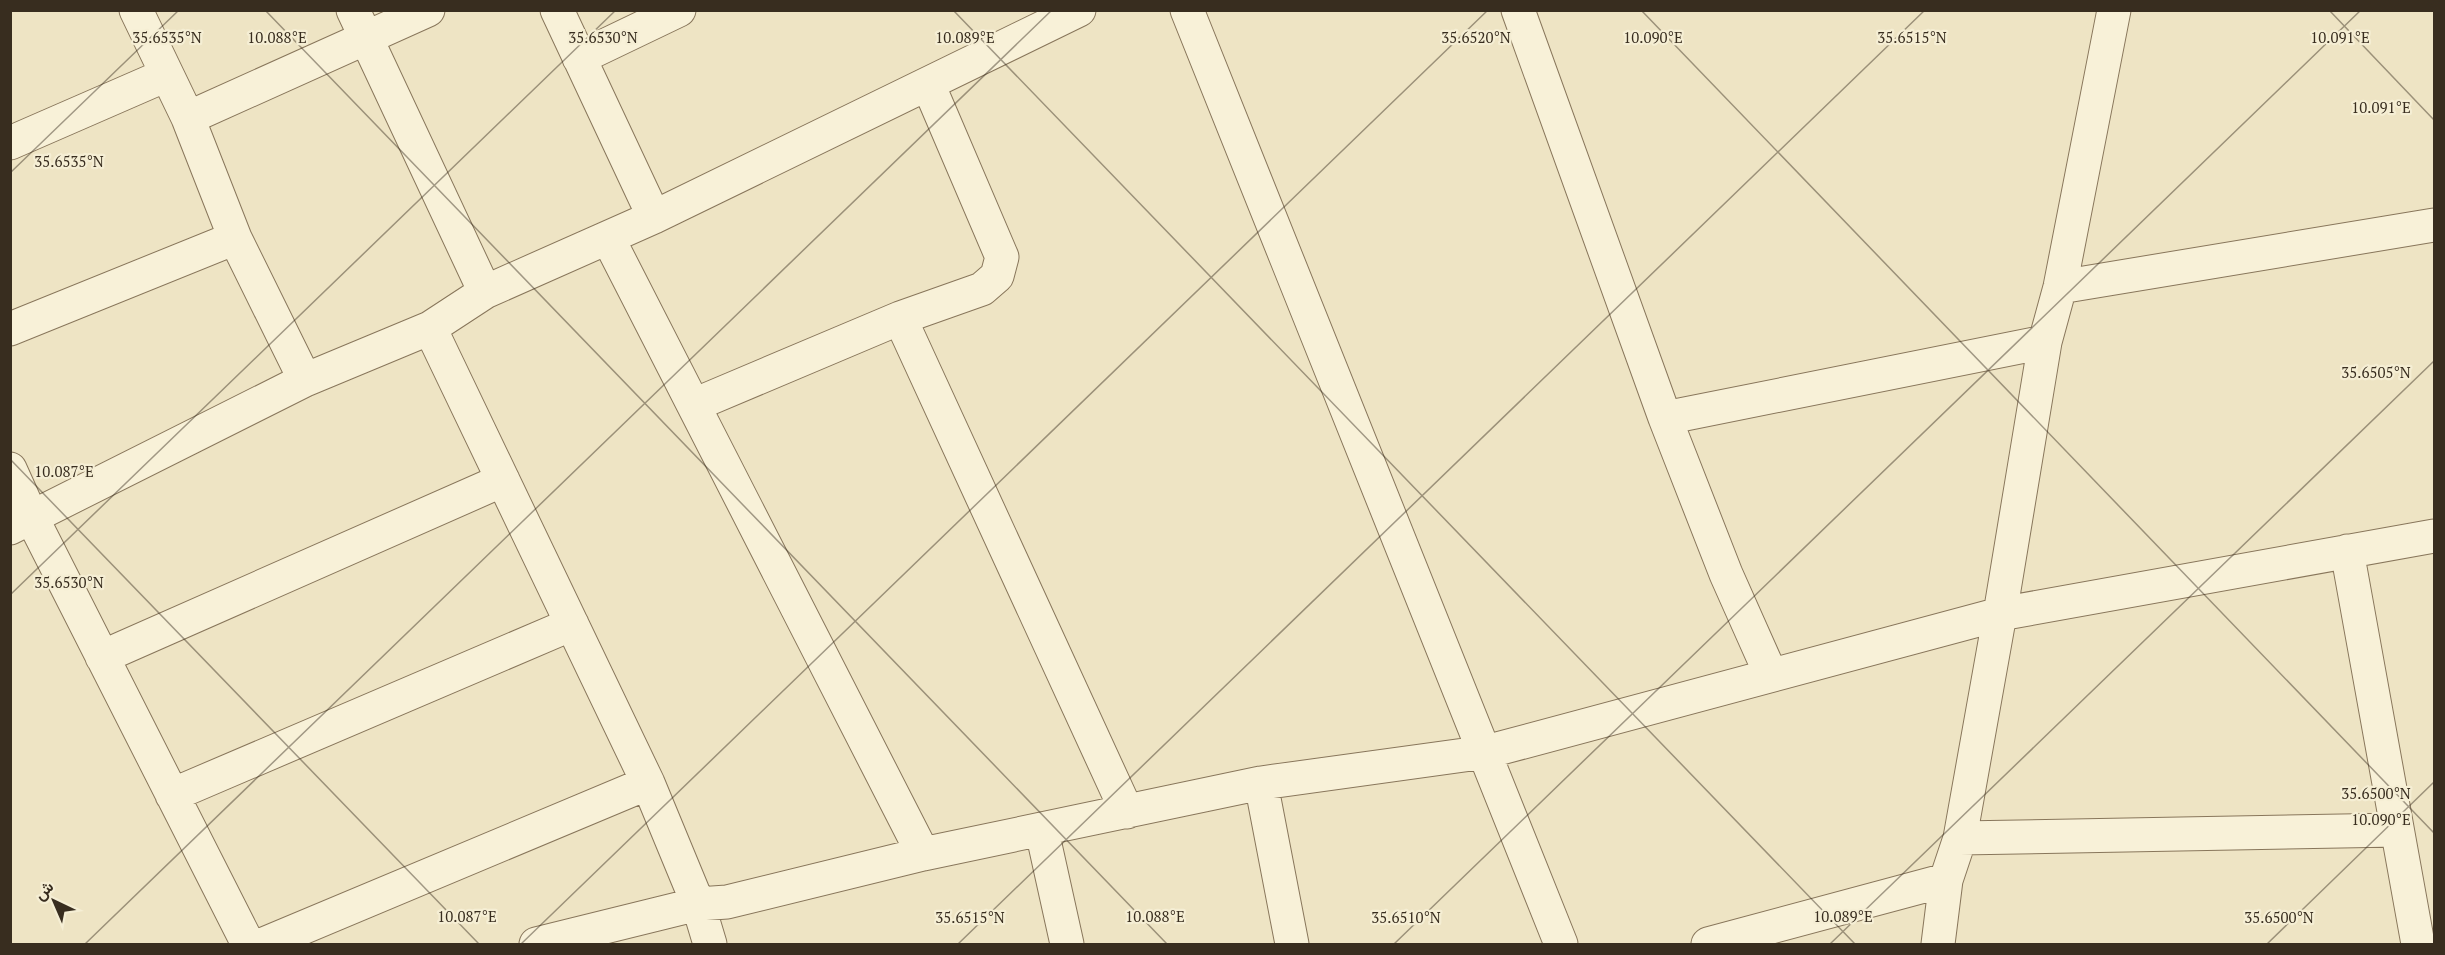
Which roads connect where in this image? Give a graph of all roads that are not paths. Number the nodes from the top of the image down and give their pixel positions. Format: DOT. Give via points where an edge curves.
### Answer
graph roads {
  1 [pos="135,10"];
  2 [pos="428,10"];
  3 [pos="556,10"];
  4 [pos="679,10"];
  5 [pos="1079,10"];
  6 [pos="1187,10"];
  7 [pos="1518,10"];
  8 [pos="2114,10"];
  9 [pos="359,25"];
  10 [pos="579,58"];
  11 [pos="166,75"];
  12 [pos="928,84"];
  13 [pos="188,118"];
  14 [pos="10,143"];
  15 [pos="654,217"];
  16 [pos="2434,225"];
  17 [pos="235,238"];
  18 [pos="608,238"];
  19 [pos="2060,287"];
  20 [pos="485,292"];
  21 [pos="900,318"];
  22 [pos="430,328"];
  23 [pos="10,330"];
  24 [pos="2045,342"];
  25 [pos="305,380"];
  26 [pos="694,405"];
  27 [pos="1665,418"];
  28 [pos="10,469"];
  29 [pos="503,480"];
  30 [pos="21,523"];
  31 [pos="2434,536"];
  32 [pos="2347,551"];
  33 [pos="2000,614"];
  34 [pos="572,624"];
  35 [pos="102,657"];
  36 [pos="1771,675"];
  37 [pos="1485,752"];
  38 [pos="648,783"];
  39 [pos="1261,783"];
  40 [pos="172,795"];
  41 [pos="1127,812"];
  42 [pos="2397,830"];
  43 [pos="1042,831"];
  44 [pos="1960,838"];
  45 [pos="923,854"];
  46 [pos="1946,880"];
  47 [pos="698,904"];
  48 [pos="248,945"];
  49 [pos="264,945"];
  50 [pos="536,945"];
  51 [pos="710,945"];
  52 [pos="1067,945"];
  53 [pos="1292,945"];
  54 [pos="1561,945"];
  55 [pos="1708,945"];
  56 [pos="1938,945"];
  57 [pos="2418,945"];
  1 -- 11 [label="street"];
  2 -- 9 [label="street"];
  3 -- 10 [label="street"];
  4 -- 10 [label="street"];
  5 -- 12 [label="street"];
  6 -- 37 [label="street"];
  7 -- 27 [label="street"];
  8 -- 19 [label="street"];
  9 -- 13 [label="street"];
  9 -- 20 [label="street"];
  10 -- 15 [label="street"];
  11 -- 13 [label="street"];
  11 -- 14 [label="street"];
  12 -- 15 [label="street"];
  12 -- 21 [label="street" via="1002,258 997,276 982,290"];
  13 -- 17 [label="street"];
  15 -- 18 [label="street"];
  16 -- 19 [label="street"];
  17 -- 23 [label="street"];
  17 -- 25 [label="street"];
  18 -- 20 [label="street"];
  18 -- 26 [label="street"];
  19 -- 24 [label="street"];
  20 -- 22 [label="street"];
  21 -- 26 [label="street"];
  21 -- 41 [label="street"];
  22 -- 25 [label="street"];
  22 -- 29 [label="street"];
  24 -- 27 [label="street"];
  24 -- 33 [label="street"];
  25 -- 30 [label="street"];
  26 -- 45 [label="street"];
  27 -- 36 [label="street" via="1713,544"];
  28 -- 30 [label="street"];
  29 -- 34 [label="street"];
  29 -- 35 [label="street"];
  30 -- 35 [label="street"];
  31 -- 32 [label="street"];
  32 -- 33 [label="street"];
  32 -- 42 [label="street"];
  33 -- 36 [label="street"];
  33 -- 44 [label="street"];
  34 -- 38 [label="street"];
  34 -- 40 [label="street"];
  35 -- 40 [label="street"];
  36 -- 37 [label="street"];
  37 -- 39 [label="street"];
  37 -- 54 [label="street"];
  38 -- 47 [label="street"];
  38 -- 49 [label="street"];
  39 -- 41 [label="street"];
  39 -- 53 [label="street"];
  40 -- 48 [label="street"];
  41 -- 43 [label="street"];
  42 -- 44 [label="street"];
  42 -- 57 [label="street"];
  43 -- 45 [label="street"];
  43 -- 52 [label="street"];
  44 -- 46 [label="street"];
  45 -- 47 [label="street" via="727,902"];
  46 -- 55 [label="street"];
  46 -- 56 [label="street"];
  47 -- 50 [label="street"];
  47 -- 51 [label="street"];
}
